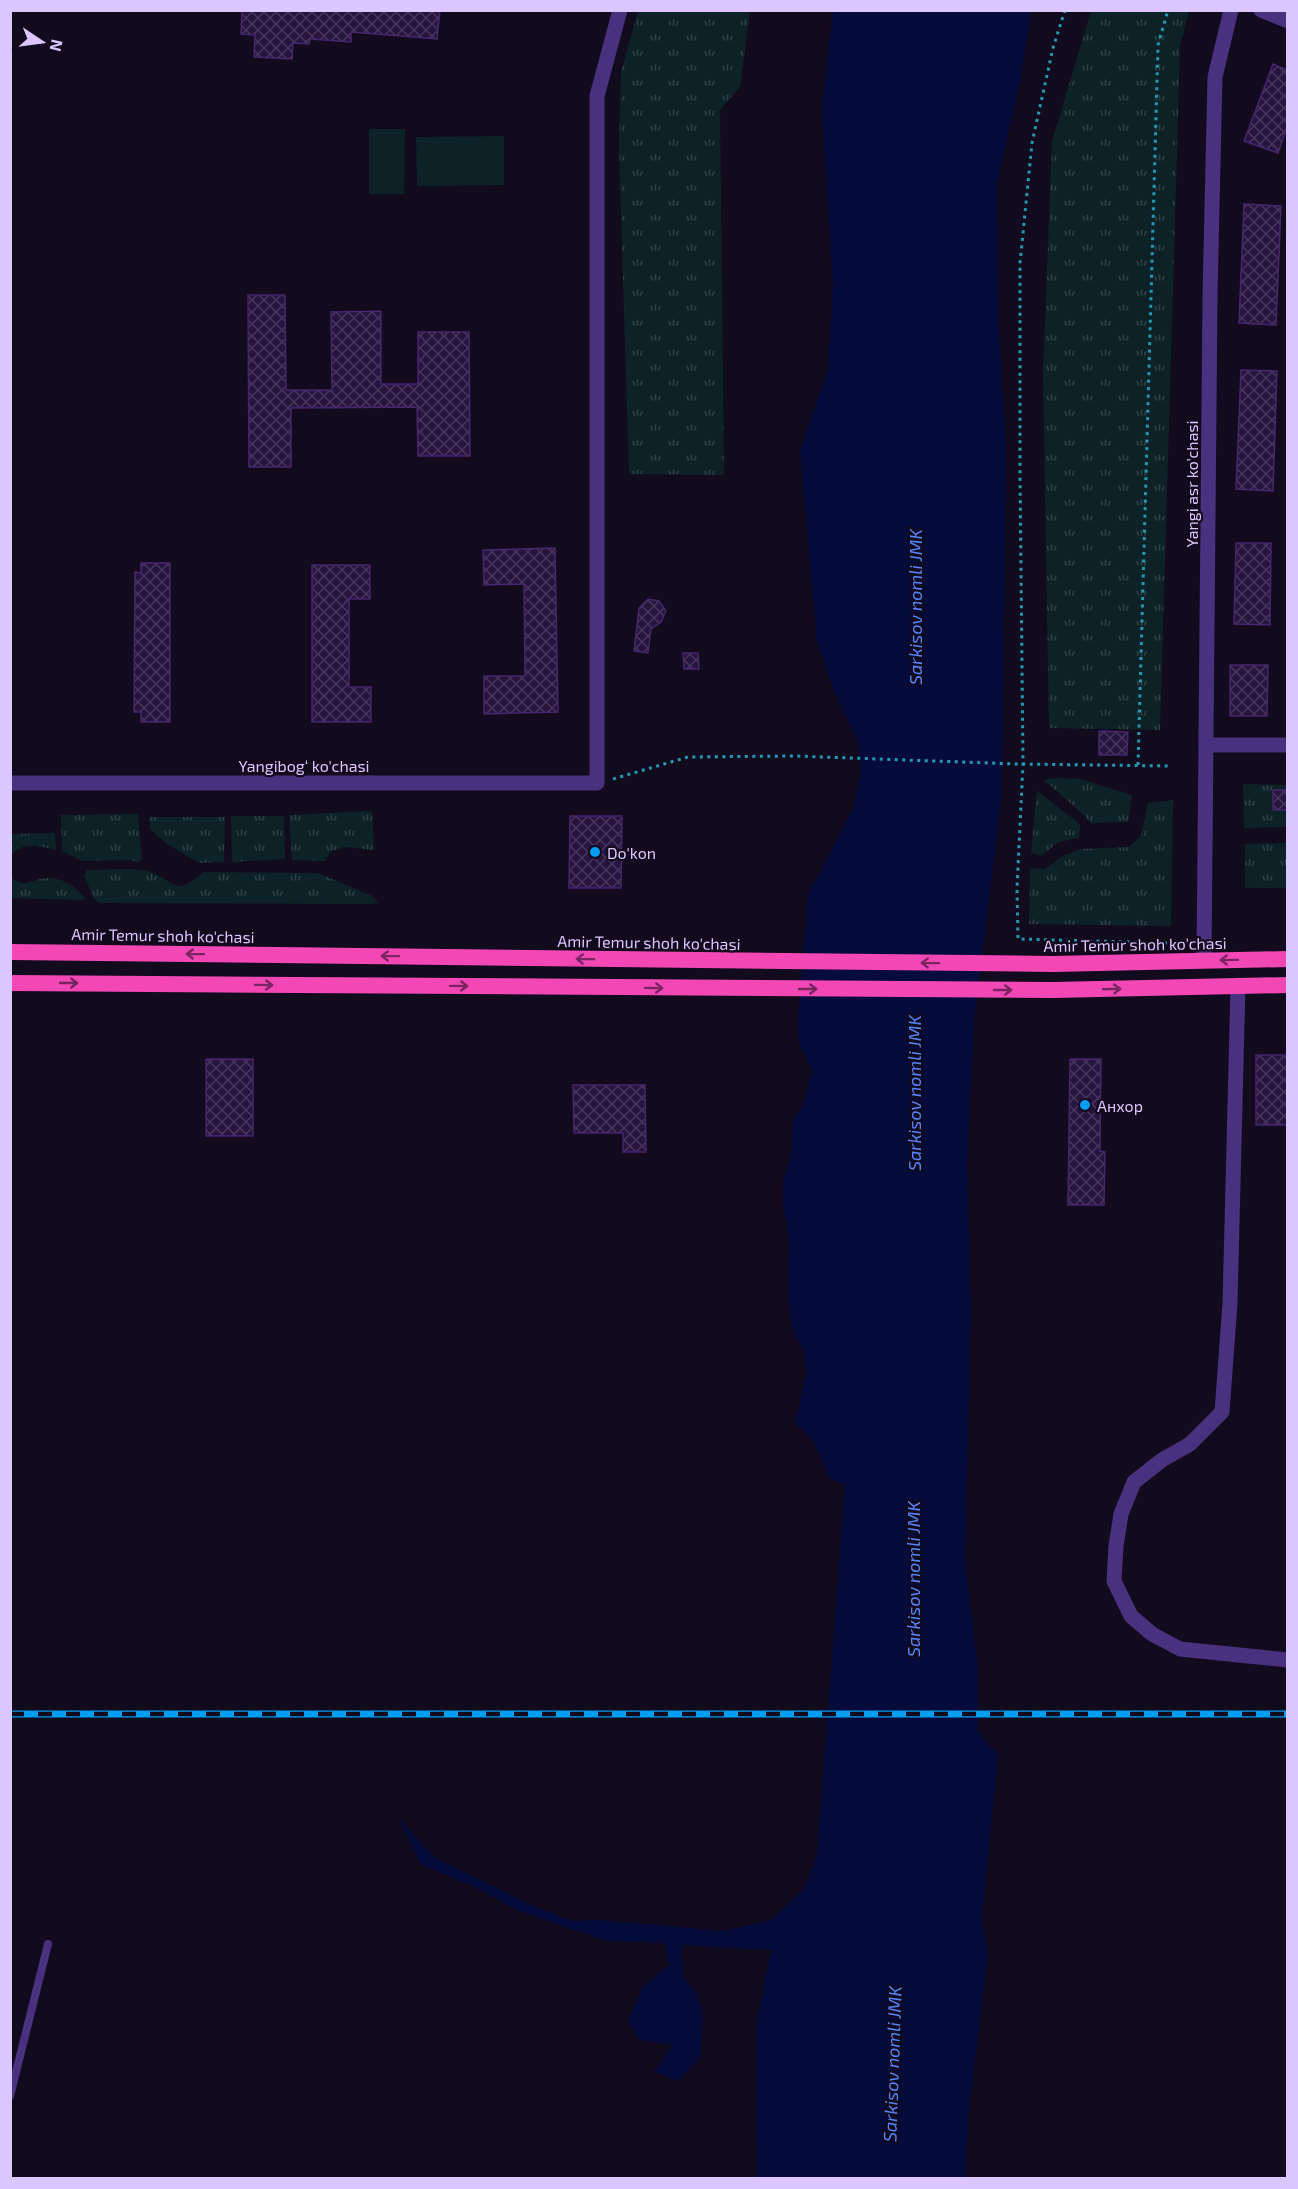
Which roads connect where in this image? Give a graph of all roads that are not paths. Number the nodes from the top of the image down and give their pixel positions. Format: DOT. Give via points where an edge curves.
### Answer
graph roads {
  1 [pos="620,10"];
  2 [pos="1231,10"];
  3 [pos="1261,10"];
  4 [pos="1287,21"];
  5 [pos="1207,745"];
  6 [pos="1287,745"];
  7 [pos="10,783"];
  8 [pos="10,952"];
  9 [pos="1287,959"];
  10 [pos="1204,960"];
  11 [pos="10,983"];
  12 [pos="1238,985"];
  13 [pos="1287,985"];
  14 [pos="1287,1660"];
  15 [pos="48,1944"];
  16 [pos="10,2096"];
  1 -- 7 [label="street, Yangibog‘ ko'chasi" via="597,96 597,783"];
  2 -- 5 [label="street, Yangi asr ko'chasi" via="1215,77"];
  3 -- 4 [label="street"];
  5 -- 6 [label="street"];
  5 -- 10 [label="street, Yangi asr ko'chasi"];
  10 -- 8 [label="highway, Amir Temur shoh ko'chasi, one-way" via="1052,964"];
  9 -- 10 [label="highway, Amir Temur shoh ko'chasi, one-way"];
  11 -- 12 [label="highway, one-way" via="1053,990"];
  12 -- 13 [label="highway"];
  12 -- 14 [label="street" via="1230,1303 1222,1412 1190,1444 1134,1482 1121,1514 1114,1581 1131,1616 1180,1650"];
  15 -- 16 [label="lane"];
}
